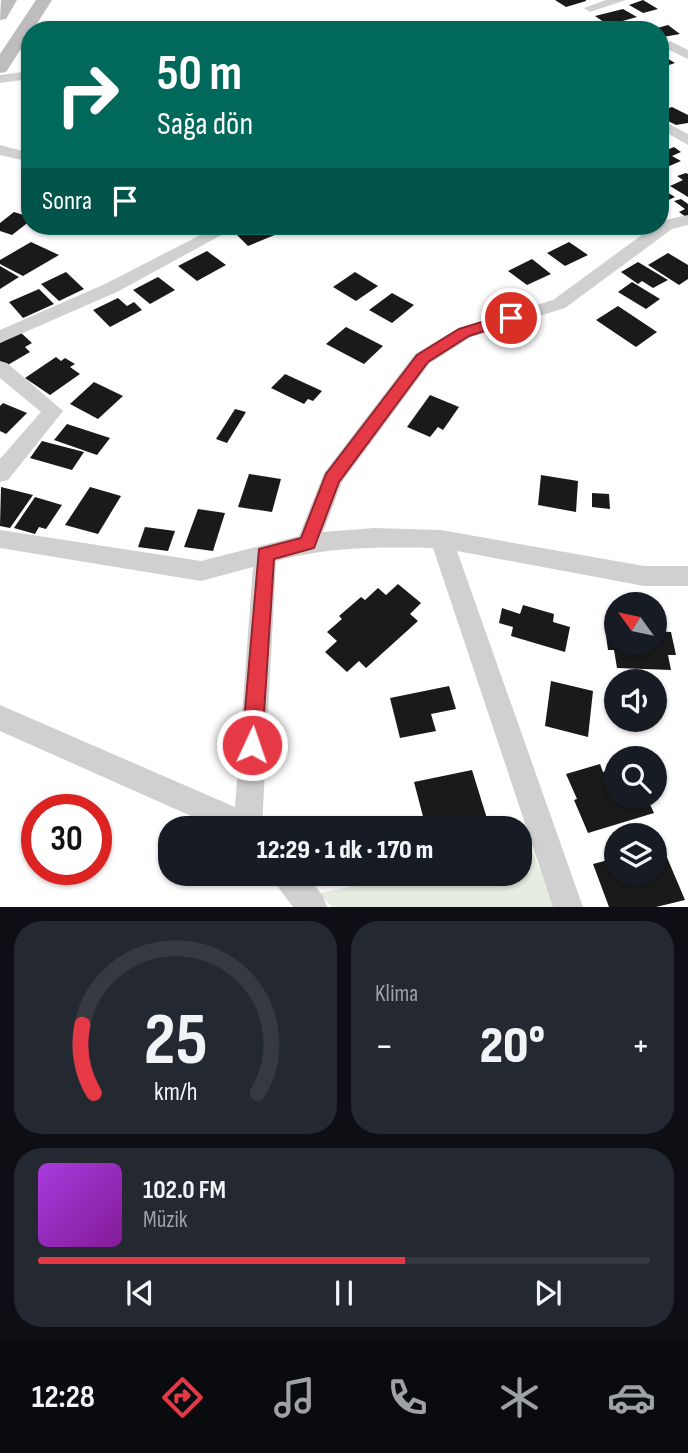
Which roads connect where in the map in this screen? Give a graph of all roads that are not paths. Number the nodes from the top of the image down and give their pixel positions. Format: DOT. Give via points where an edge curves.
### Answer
graph roads {
  1 [pos="9,0"];
  2 [pos="44,0"];
  3 [pos="620,0"];
  4 [pos="590,8"];
  5 [pos="0,15"];
  6 [pos="30,21"];
  7 [pos="21,36"];
  8 [pos="670,45"];
  9 [pos="688,55"];
  10 [pos="0,68"];
  11 [pos="21,76"];
  12 [pos="0,79"];
  13 [pos="669,129"];
  14 [pos="688,141"];
  15 [pos="0,150"];
  16 [pos="21,156"];
  17 [pos="688,220"];
  18 [pos="669,222"];
  19 [pos="213,235"];
  20 [pos="648,235"];
  21 [pos="0,337"];
  22 [pos="0,368"];
  23 [pos="0,474"];
  24 [pos="0,539"];
  25 [pos="441,539"];
  26 [pos="308,543"];
  27 [pos="265,554"];
  28 [pos="688,576"];
  29 [pos="0,718"];
  30 [pos="223,816"];
  31 [pos="249,816"];
  32 [pos="295,886"];
  33 [pos="312,907"];
  34 [pos="568,907"];
  1 -- 5 [label="main road"];
  2 -- 6 [label="main road"];
  3 -- 4 [label="street"];
  7 -- 10 [label="main road"];
  8 -- 9 [label="street"];
  11 -- 12 [label="street"];
  13 -- 14 [label="street"];
  15 -- 16 [label="street"];
  17 -- 18 [label="street"];
  19 -- 21 [label="street" via="111,288"];
  20 -- 26 [label="street" via="559,304 464,332 422,359 332,479"];
  22 -- 23 [label="street" via="52,411"];
  24 -- 27 [label="street" via="201,571"];
  25 -- 26 [label="street" via="374,537"];
  25 -- 28 [label="street" via="645,576"];
  25 -- 34 [label="street"];
  26 -- 27 [label="street"];
  27 -- 31 [label="street"];
  29 -- 30 [label="street"];
  32 -- 33 [label="street"];
}
